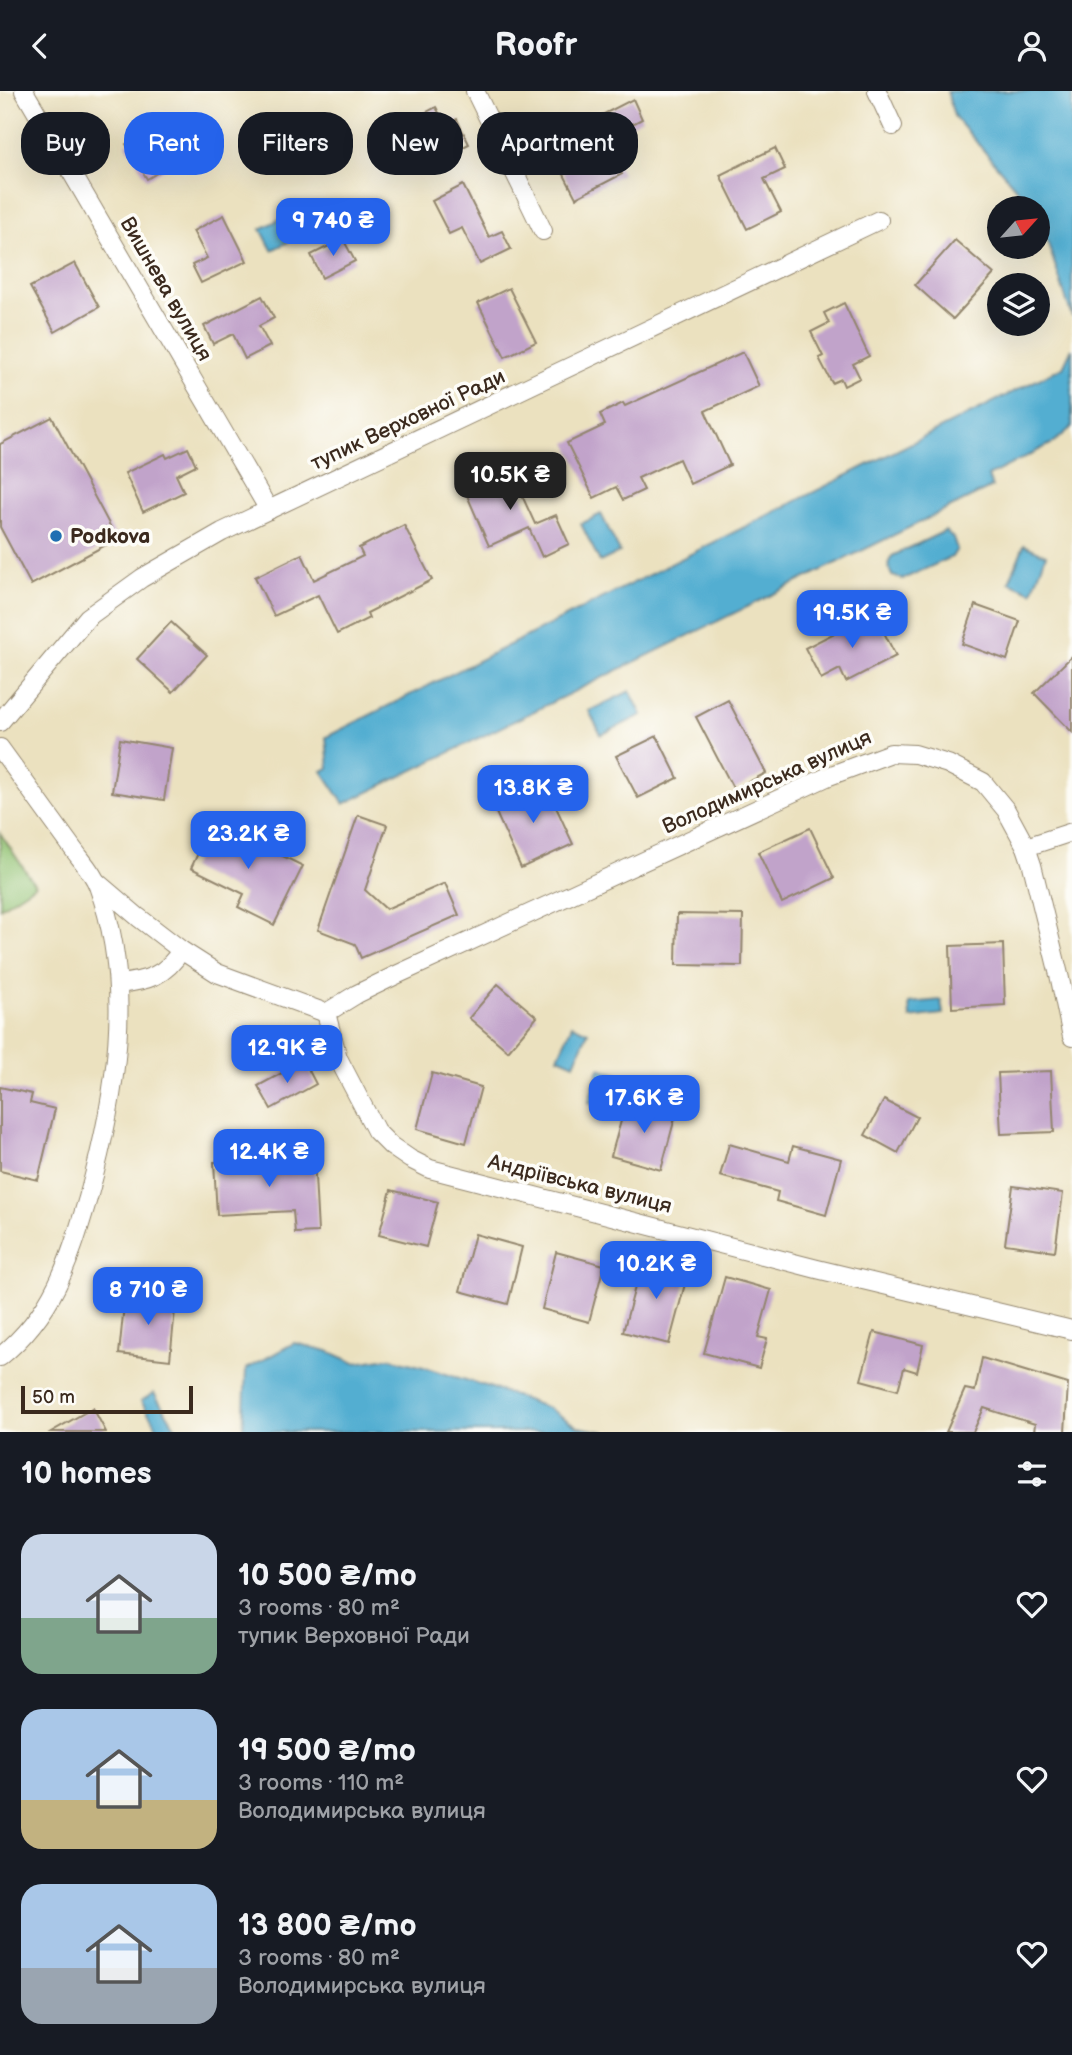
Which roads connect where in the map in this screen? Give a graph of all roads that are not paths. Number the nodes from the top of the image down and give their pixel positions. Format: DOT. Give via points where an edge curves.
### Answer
graph roads {
  1 [pos="24,91"];
  2 [pos="475,91"];
  3 [pos="877,91"];
  4 [pos="894,126"];
  5 [pos="879,220"];
  6 [pos="543,231"];
  7 [pos="269,510"];
  8 [pos="0,722"];
  9 [pos="0,748"];
  10 [pos="1072,832"];
  11 [pos="1026,846"];
  12 [pos="97,882"];
  13 [pos="181,950"];
  14 [pos="118,984"];
  15 [pos="326,1013"];
  16 [pos="1072,1037"];
  17 [pos="1072,1330"];
  18 [pos="0,1357"];
  1 -- 7 [label="street, Вишнева вулиця"];
  2 -- 6 [label="street"];
  3 -- 4 [label="street"];
  5 -- 7 [label="street, тупик Верховної Ради"];
  7 -- 8 [label="street, тупик Верховної Ради" via="142,578 88,617"];
  9 -- 12 [label="street"];
  10 -- 11 [label="street"];
  11 -- 15 [label="street, Володимирська вулиця" via="983,782 931,758 891,753 829,776 418,964"];
  11 -- 16 [label="street, Володимирська вулиця"];
  12 -- 13 [label="street"];
  12 -- 14 [label="street" via="111,925"];
  13 -- 14 [label="street" via="160,974"];
  13 -- 15 [label="street" via="228,978"];
  14 -- 18 [label="street" via="108,1118 76,1243 35,1322"];
  15 -- 17 [label="street, Андріївська вулиця" via="338,1058 376,1131 400,1153 430,1169"];
}
